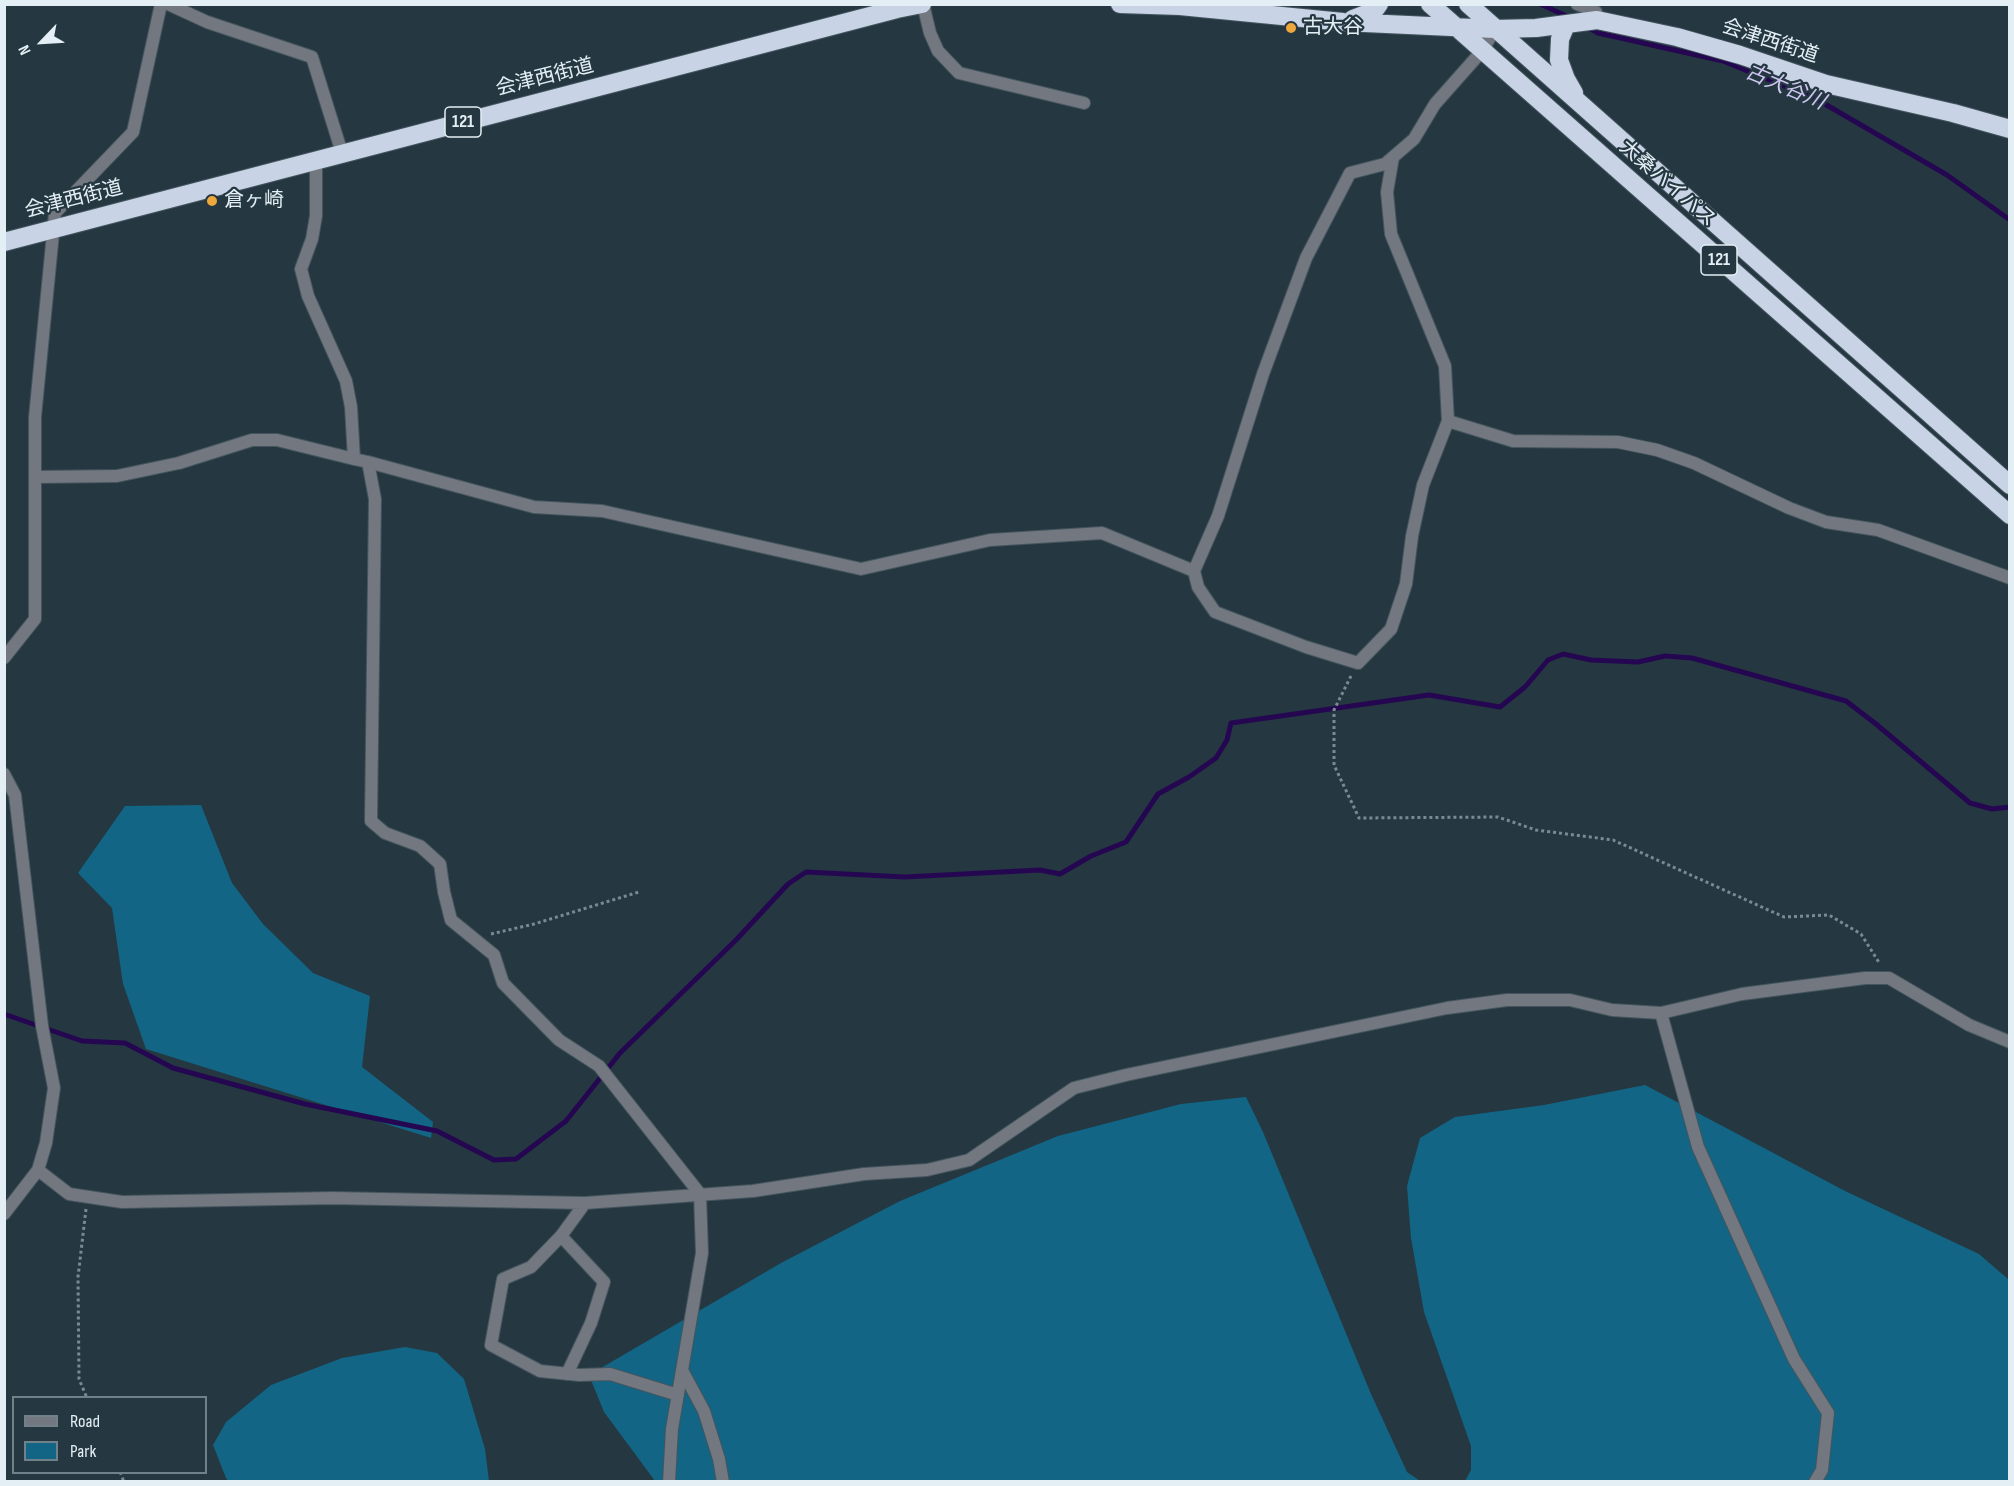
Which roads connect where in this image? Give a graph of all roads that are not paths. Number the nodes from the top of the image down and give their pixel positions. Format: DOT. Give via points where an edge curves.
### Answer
graph roads {
  1 [pos="161,4"];
  2 [pos="168,4"];
  3 [pos="922,4"];
  4 [pos="1120,4"];
  5 [pos="1379,4"];
  6 [pos="1430,4"];
  7 [pos="1468,4"];
  8 [pos="1577,4"];
  9 [pos="1595,14"];
  10 [pos="1343,22"];
  11 [pos="1568,25"];
  12 [pos="1456,27"];
  13 [pos="1495,29"];
  14 [pos="1482,51"];
  15 [pos="1084,103"];
  16 [pos="1581,104"];
  17 [pos="2010,129"];
  18 [pos="342,153"];
  19 [pos="1393,157"];
  20 [pos="316,161"];
  21 [pos="53,229"];
  22 [pos="4,242"];
  23 [pos="1839,333"];
  24 [pos="1820,349"];
  25 [pos="1448,421"];
  26 [pos="354,459"];
  27 [pos="368,462"];
  28 [pos="35,477"];
  29 [pos="2010,485"];
  30 [pos="2010,515"];
  31 [pos="1194,571"];
  32 [pos="2010,578"];
  33 [pos="4,658"];
  34 [pos="4,774"];
  35 [pos="1661,1013"];
  36 [pos="2010,1042"];
  37 [pos="38,1170"];
  38 [pos="700,1194"];
  39 [pos="585,1203"];
  40 [pos="4,1214"];
  41 [pos="561,1236"];
  42 [pos="682,1370"];
  43 [pos="567,1374"];
  44 [pos="678,1395"];
  45 [pos="669,1482"];
  46 [pos="723,1482"];
  47 [pos="1815,1482"];
  1 -- 21 [label="street" via="133,132 55,213"];
  2 -- 18 [label="street" via="207,22 312,57"];
  3 -- 15 [label="street" via="938,51 959,73"];
  3 -- 18 [label="highway, 会津西街道 / 121"];
  4 -- 10 [label="highway, 会津西街道"];
  5 -- 10 [label="highway" via="1374,11"];
  6 -- 12 [label="highway, 大桑バイパス / 121"];
  7 -- 13 [label="highway, 大桑バイパス / 121"];
  8 -- 9 [label="street"];
  9 -- 11 [label="highway, 会津西街道"];
  9 -- 17 [label="highway, 会津西街道" via="1826,84"];
  10 -- 12 [label="highway, 会津西街道"];
  11 -- 13 [label="highway, 会津西街道"];
  11 -- 16 [label="highway" via="1562,31 1559,60"];
  12 -- 13 [label="highway, 会津西街道"];
  12 -- 14 [label="highway, 大桑バイパス / 121"];
  13 -- 14 [label="street"];
  13 -- 16 [label="highway, 大桑バイパス / 121"];
  14 -- 19 [label="street" via="1435,104 1414,139"];
  14 -- 24 [label="highway, 大桑バイパス / 121"];
  16 -- 23 [label="highway, 大桑バイパス / 121"];
  18 -- 20 [label="highway, 会津西街道 / 121"];
  19 -- 25 [label="street" via="1387,192 1391,234 1445,366"];
  19 -- 31 [label="street" via="1385,164 1350,172 1306,258 1263,374 1218,516"];
  20 -- 21 [label="highway, 会津西街道 / 121"];
  20 -- 26 [label="street" via="316,216 301,269 308,296 346,381"];
  21 -- 22 [label="highway, 会津西街道 / 121"];
  21 -- 28 [label="street" via="35,417"];
  23 -- 24 [label="highway"];
  23 -- 29 [label="highway, 大桑バイパス / 121"];
  24 -- 30 [label="highway, 大桑バイパス / 121"];
  25 -- 31 [label="street" via="1423,485 1406,584 1391,629 1358,663 1215,612 1198,587"];
  25 -- 32 [label="street" via="1513,441 1618,442 1657,450 1826,522 1878,530"];
  26 -- 27 [label="street"];
  26 -- 28 [label="street" via="277,440 252,440 179,463 117,476"];
  27 -- 31 [label="street" via="534,507 602,512 861,569 990,540 1102,533"];
  27 -- 38 [label="street" via="375,499 371,821 385,833 420,846 440,864 451,920 494,955 503,983 559,1040 599,1066"];
  28 -- 33 [label="street" via="35,619"];
  34 -- 37 [label="street" via="15,795 42,1026 54,1088"];
  35 -- 36 [label="street" via="1742,994 1889,978 1969,1025"];
  35 -- 38 [label="street" via="1612,1010 1570,1000 1507,1000 1447,1008 1074,1088 969,1160 927,1170"];
  35 -- 47 [label="street" via="1698,1147 1794,1359 1828,1413 1822,1470"];
  37 -- 39 [label="street" via="69,1194 122,1202 332,1198"];
  37 -- 40 [label="street"];
  38 -- 39 [label="street"];
  38 -- 42 [label="street" via="702,1253"];
  39 -- 41 [label="street"];
  41 -- 43 [label="street" via="604,1282 591,1323"];
  41 -- 43 [label="street" via="531,1267 503,1279 491,1346 540,1371"];
  42 -- 44 [label="street"];
  42 -- 46 [label="street" via="704,1411"];
  43 -- 44 [label="street" via="610,1374"];
  44 -- 45 [label="street"];
}
